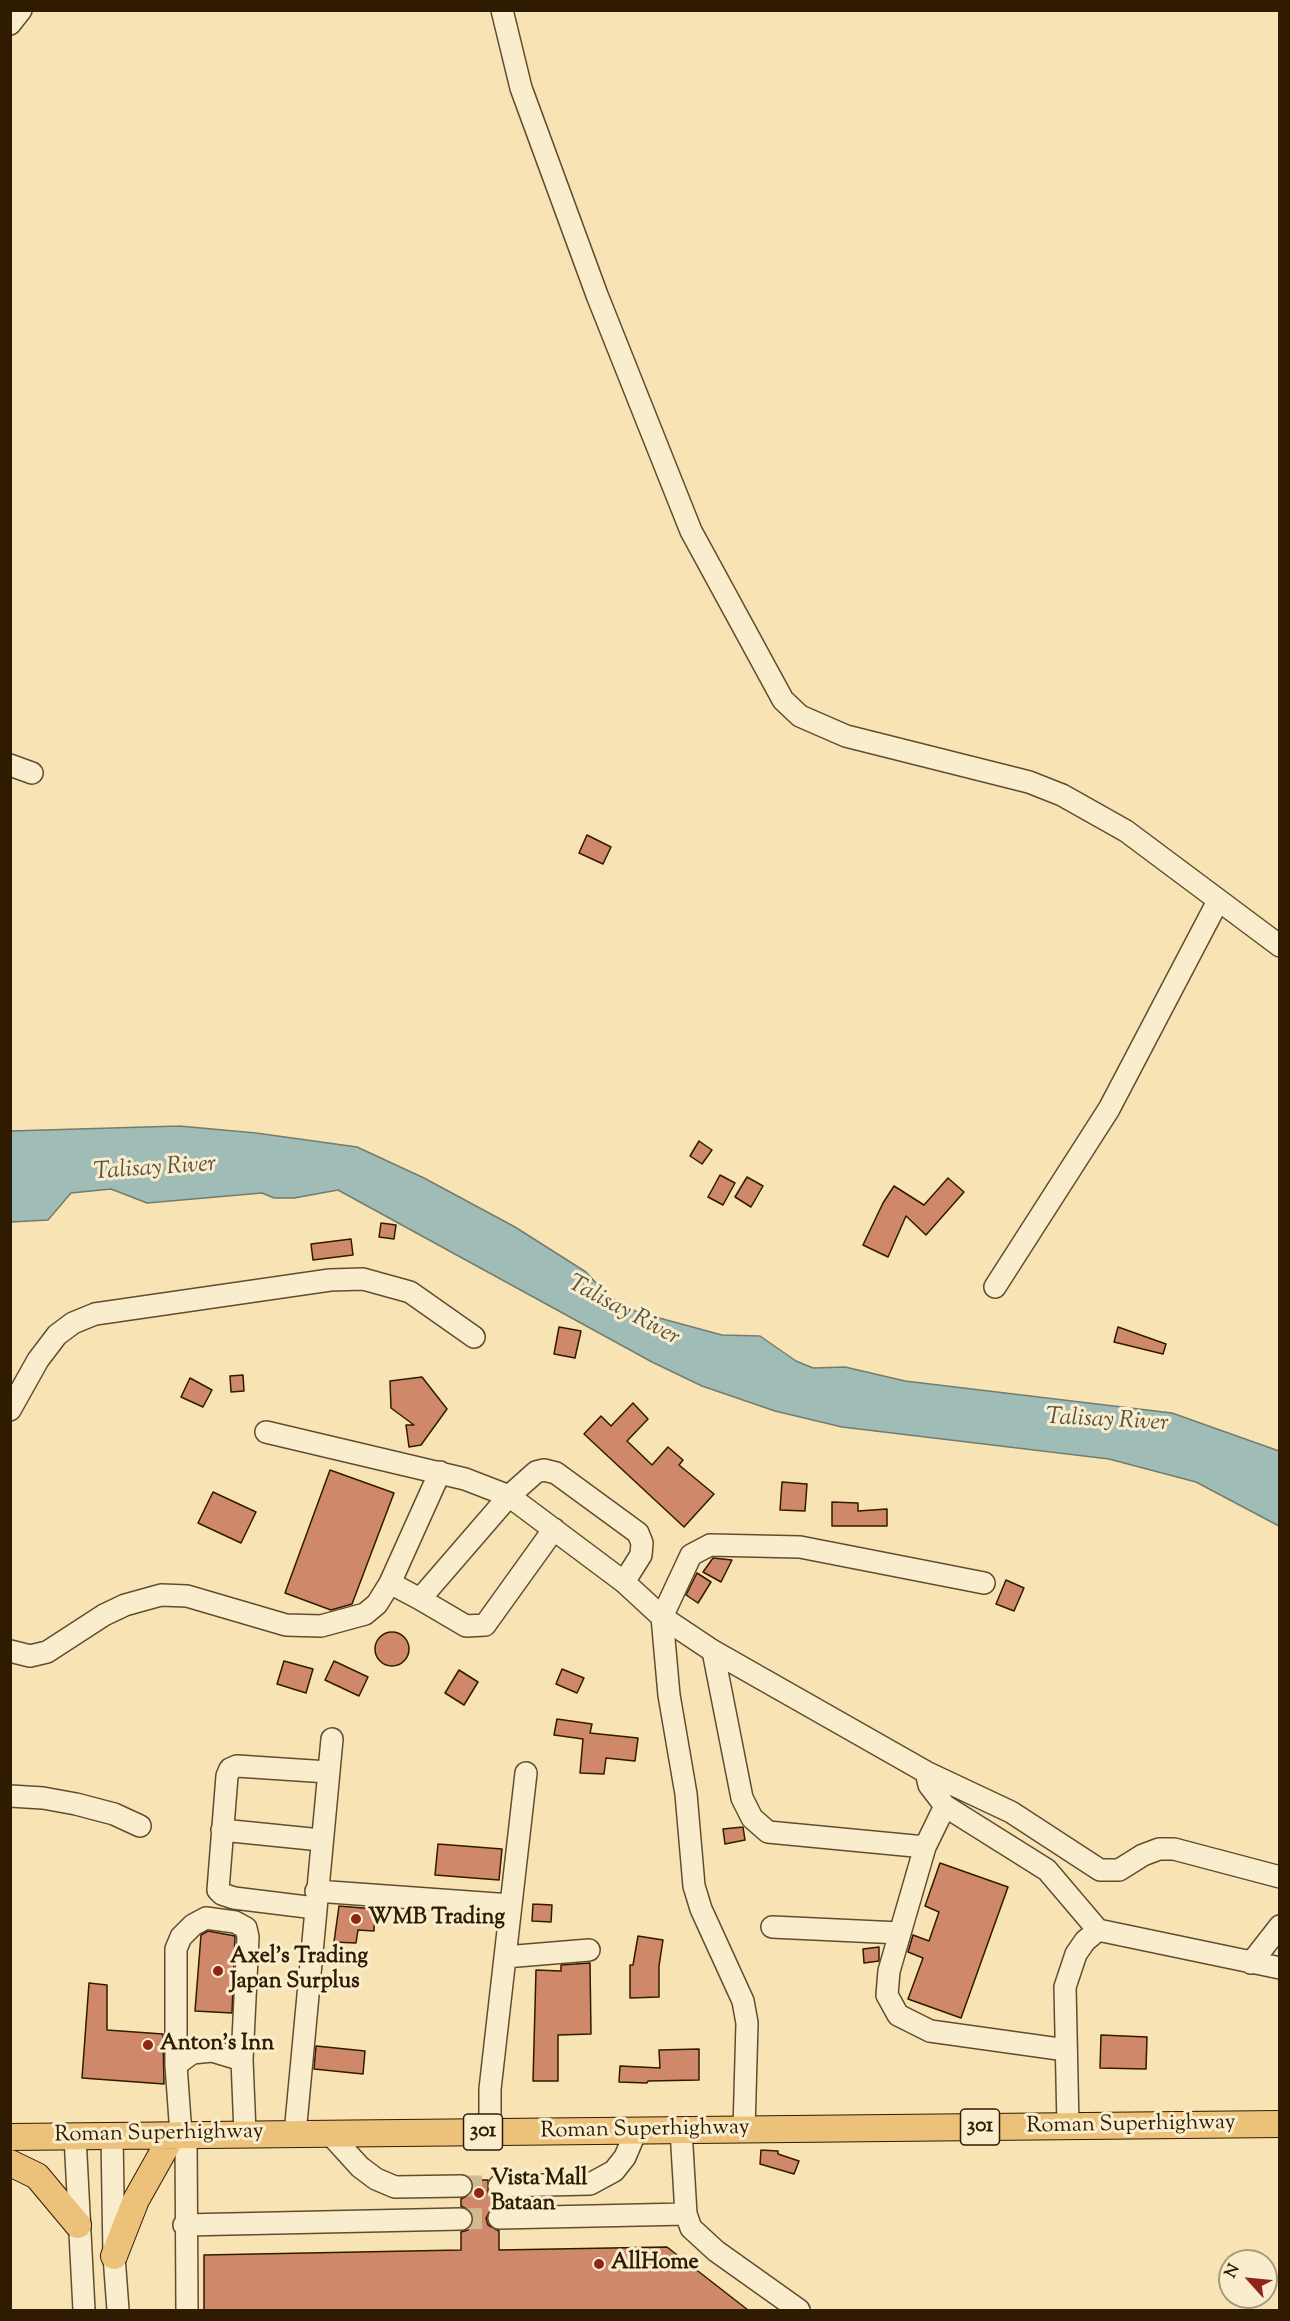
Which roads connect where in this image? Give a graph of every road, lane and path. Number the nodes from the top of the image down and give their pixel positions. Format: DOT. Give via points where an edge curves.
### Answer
graph roads {
  1 [pos="21,10"];
  2 [pos="502,10"];
  3 [pos="10,24"];
  4 [pos="10,765"];
  5 [pos="32,772"];
  6 [pos="1218,901"];
  7 [pos="1280,946"];
  8 [pos="995,1287"];
  9 [pos="474,1337"];
  10 [pos="10,1410"];
  11 [pos="266,1432"];
  12 [pos="440,1472"];
  13 [pos="508,1496"];
  14 [pos="554,1529"];
  15 [pos="624,1582"];
  16 [pos="390,1583"];
  17 [pos="984,1583"];
  18 [pos="420,1599"];
  19 [pos="662,1617"];
  20 [pos="10,1651"];
  21 [pos="713,1651"];
  22 [pos="332,1739"];
  23 [pos="328,1772"];
  24 [pos="926,1772"];
  25 [pos="526,1773"];
  26 [pos="10,1796"];
  27 [pos="945,1806"];
  28 [pos="140,1826"];
  29 [pos="222,1830"];
  30 [pos="321,1840"];
  31 [pos="925,1847"];
  32 [pos="1280,1877"];
  33 [pos="316,1900"];
  34 [pos="511,1905"];
  35 [pos="1280,1926"];
  36 [pos="772,1927"];
  37 [pos="1098,1930"];
  38 [pos="900,1933"];
  39 [pos="589,1950"];
  40 [pos="505,1957"];
  41 [pos="1251,1963"];
  42 [pos="1280,1968"];
  43 [pos="1066,2050"];
  44 [pos="242,2060"];
  45 [pos="176,2065"];
  46 [pos="1280,2124"];
  47 [pos="1068,2126"];
  48 [pos="681,2130"];
  49 [pos="744,2130"];
  50 [pos="636,2131"];
  51 [pos="490,2132"];
  52 [pos="246,2133"];
  53 [pos="295,2134"];
  54 [pos="330,2134"];
  55 [pos="180,2135"];
  56 [pos="75,2136"];
  57 [pos="112,2136"];
  58 [pos="10,2137"];
  59 [pos="10,2163"];
  60 [pos="461,2186"];
  61 [pos="499,2186"];
  62 [pos="686,2214"];
  63 [pos="499,2218"];
  64 [pos="461,2219"];
  65 [pos="78,2225"];
  66 [pos="184,2225"];
  67 [pos="114,2256"];
  68 [pos="84,2310"];
  69 [pos="118,2310"];
  70 [pos="187,2310"];
  71 [pos="798,2310"];
  1 -- 3 [label="street"];
  2 -- 6 [label="street" via="521,88 597,295 691,531 783,700 800,716 846,736 1029,782 1062,795 1126,831"];
  4 -- 5 [label="street"];
  6 -- 7 [label="street"];
  6 -- 8 [label="street" via="1109,1109"];
  9 -- 10 [label="street" via="410,1292 363,1279 330,1280 95,1314 57,1335"];
  11 -- 12 [label="street"];
  12 -- 13 [label="street"];
  12 -- 16 [label="street"];
  13 -- 14 [label="street"];
  13 -- 15 [label="street" via="536,1472 556,1473 638,1533 641,1555"];
  13 -- 18 [label="street"];
  14 -- 15 [label="street"];
  14 -- 18 [label="street" via="485,1625 466,1626"];
  15 -- 19 [label="street"];
  16 -- 18 [label="street"];
  16 -- 20 [label="street" via="377,1604 365,1614 321,1626 286,1625 188,1596 161,1595 125,1605 47,1652 30,1656"];
  17 -- 19 [label="street" via="800,1547 710,1545 691,1555"];
  19 -- 21 [label="street"];
  19 -- 49 [label="street" via="694,1886 743,2001 747,2024"];
  21 -- 24 [label="street"];
  21 -- 31 [label="street" via="742,1798 752,1818 768,1832"];
  22 -- 23 [label="street"];
  23 -- 29 [label="street" via="234,1767 227,1776"];
  23 -- 30 [label="street"];
  24 -- 27 [label="street" via="928,1785"];
  24 -- 32 [label="street" via="1011,1812 1100,1870 1119,1870 1143,1855 1174,1849"];
  25 -- 34 [label="street"];
  26 -- 28 [label="street" via="76,1804"];
  27 -- 31 [label="street"];
  27 -- 37 [label="street" via="1047,1870"];
  29 -- 30 [label="street"];
  29 -- 33 [label="street" via="217,1886 222,1894"];
  30 -- 33 [label="street"];
  31 -- 38 [label="street"];
  33 -- 34 [label="street"];
  33 -- 53 [label="street"];
  34 -- 40 [label="street"];
  35 -- 41 [label="street"];
  36 -- 38 [label="street"];
  37 -- 41 [label="street"];
  37 -- 43 [label="street" via="1085,1941 1069,1970 1064,2011"];
  38 -- 43 [label="street" via="887,1995 898,2014 930,2031"];
  39 -- 40 [label="street"];
  40 -- 51 [label="street" via="490,2089"];
  41 -- 42 [label="street"];
  43 -- 47 [label="street"];
  44 -- 45 [label="street" via="212,2051 192,2053"];
  44 -- 45 [label="street" via="246,1928 236,1922 206,1918 181,1937 176,1949"];
  44 -- 52 [label="street"];
  45 -- 55 [label="street"];
  46 -- 47 [label="main road, Roman Superhighway / 301"];
  47 -- 49 [label="main road, Roman Superhighway / 301"];
  48 -- 49 [label="main road, Roman Superhighway / 301"];
  48 -- 50 [label="main road, Roman Superhighway / 301"];
  48 -- 62 [label="street"];
  50 -- 51 [label="main road, Roman Superhighway / 301"];
  50 -- 61 [label="street" via="614,2171 590,2184"];
  51 -- 54 [label="main road, Roman Superhighway / 301"];
  52 -- 53 [label="main road, Roman Superhighway / 301"];
  52 -- 55 [label="main road, Roman Superhighway / 301"];
  53 -- 54 [label="main road, Roman Superhighway / 301"];
  54 -- 60 [label="street" via="360,2167 395,2187"];
  55 -- 57 [label="main road, Roman Superhighway / 301"];
  55 -- 66 [label="street"];
  55 -- 67 [label="main road" via="136,2200"];
  56 -- 57 [label="main road, Roman Superhighway / 301"];
  56 -- 58 [label="main road, Roman Superhighway / 301"];
  56 -- 65 [label="street"];
  57 -- 67 [label="street"];
  59 -- 65 [label="main road" via="37,2176"];
  62 -- 63 [label="street"];
  62 -- 71 [label="street" via="701,2240"];
  64 -- 66 [label="street"];
  65 -- 68 [label="street"];
  66 -- 70 [label="street"];
  67 -- 69 [label="street"];
}
